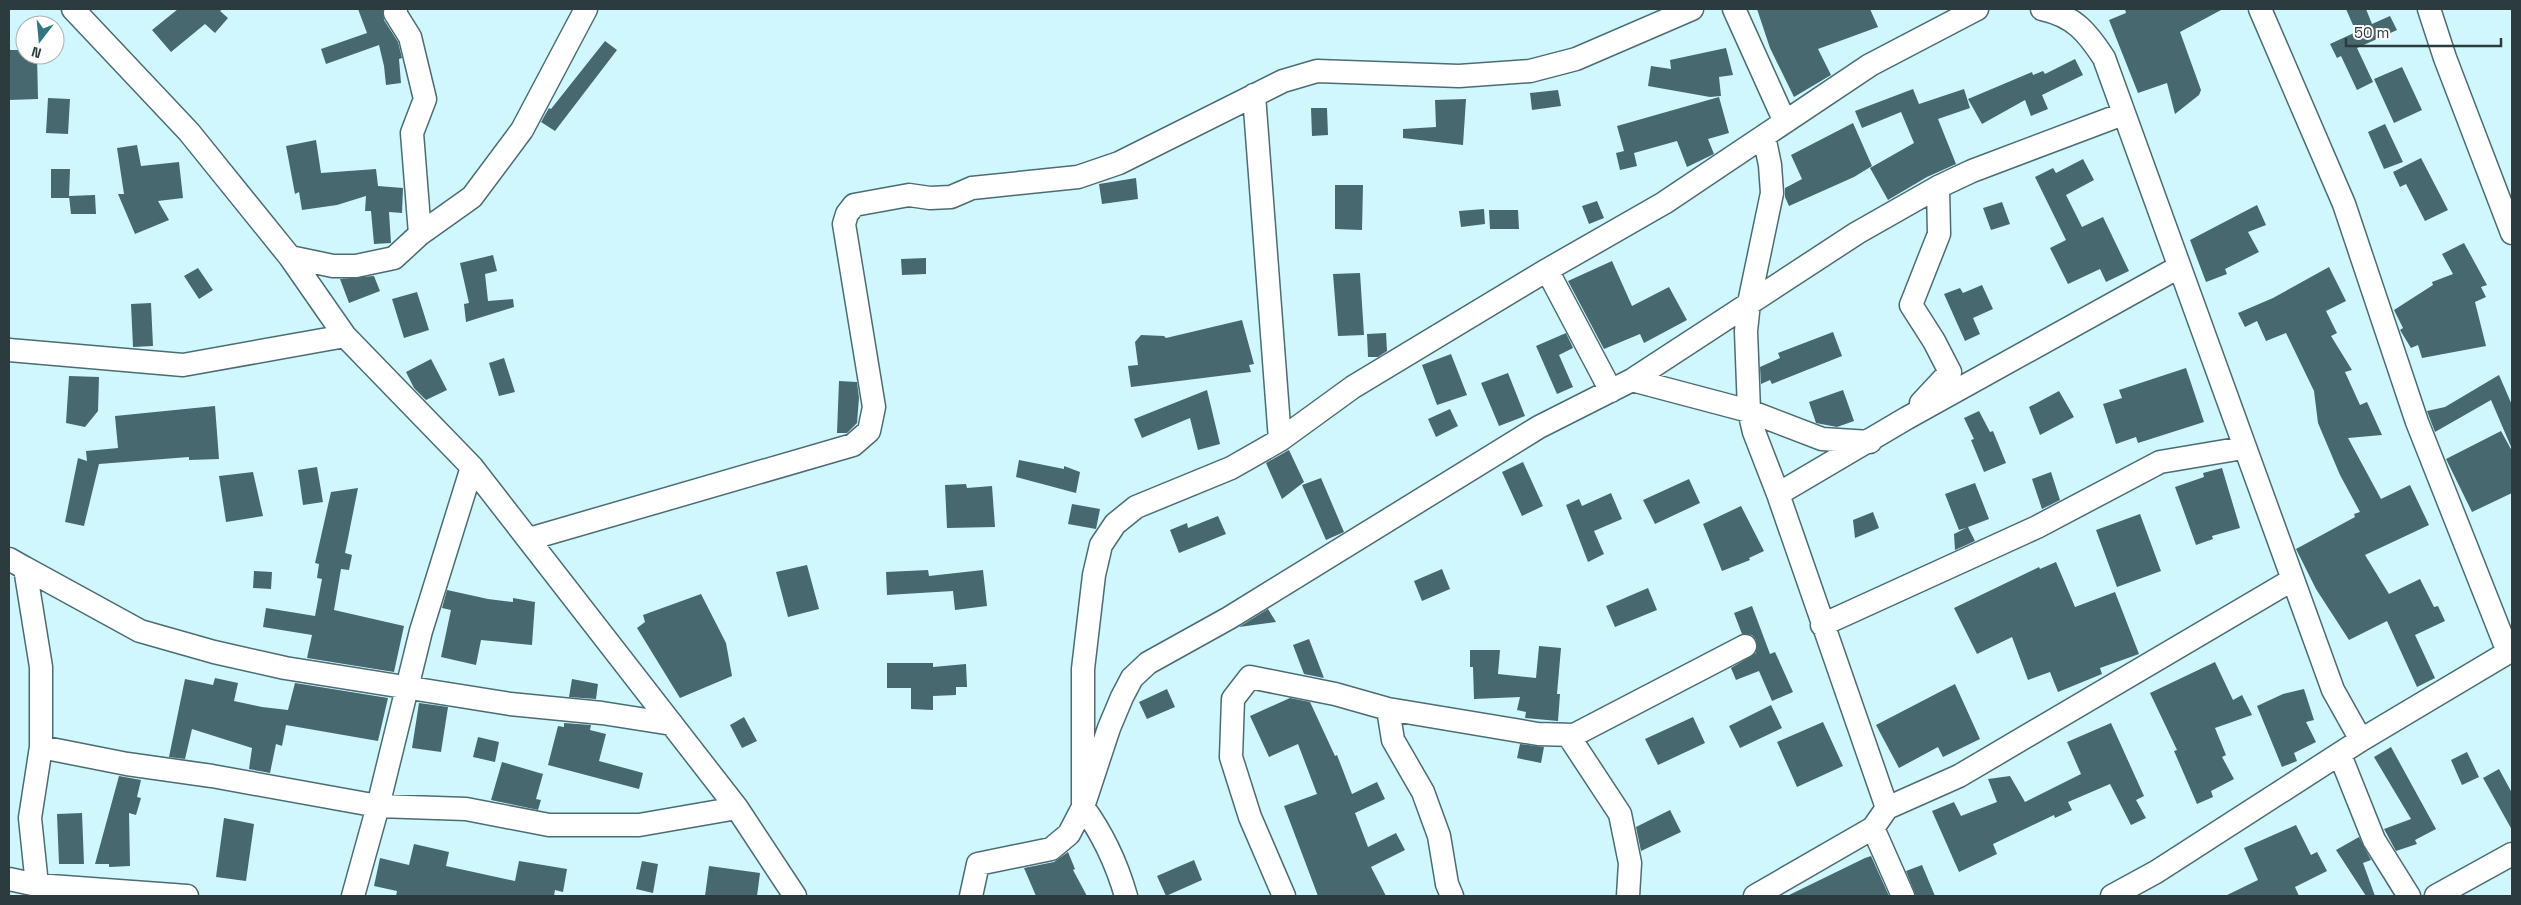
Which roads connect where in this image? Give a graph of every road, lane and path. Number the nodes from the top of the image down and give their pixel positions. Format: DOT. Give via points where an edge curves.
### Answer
graph roads {
  1 [pos="73,9"];
  2 [pos="396,9"];
  3 [pos="586,9"];
  4 [pos="1692,9"];
  5 [pos="1734,9"];
  6 [pos="1977,9"];
  7 [pos="2042,9"];
  8 [pos="2260,9"];
  9 [pos="2429,9"];
  10 [pos="1254,95"];
  11 [pos="2123,114"];
  12 [pos="1785,122"];
  13 [pos="1764,136"];
  14 [pos="1972,171"];
  15 [pos="1938,187"];
  16 [pos="1940,214"];
  17 [pos="2512,233"];
  18 [pos="420,234"];
  19 [pos="290,257"];
  20 [pos="2178,268"];
  21 [pos="1547,270"];
  22 [pos="1749,303"];
  23 [pos="345,336"];
  24 [pos="9,350"];
  25 [pos="1632,380"];
  26 [pos="1611,391"];
  27 [pos="1749,411"];
  28 [pos="1907,418"];
  29 [pos="1280,440"];
  30 [pos="1870,442"];
  31 [pos="2243,448"];
  32 [pos="472,467"];
  33 [pos="1778,494"];
  34 [pos="529,539"];
  35 [pos="17,564"];
  36 [pos="2292,580"];
  37 [pos="1822,625"];
  38 [pos="1746,646"];
  39 [pos="2510,651"];
  40 [pos="407,686"];
  41 [pos="1388,709"];
  42 [pos="672,724"];
  43 [pos="1568,735"];
  44 [pos="2361,740"];
  45 [pos="40,747"];
  46 [pos="2340,755"];
  47 [pos="378,806"];
  48 [pos="1083,807"];
  49 [pos="736,808"];
  50 [pos="1887,808"];
  51 [pos="1873,828"];
  52 [pos="2512,854"];
  53 [pos="9,879"];
  54 [pos="37,885"];
  55 [pos="187,896"];
  56 [pos="353,896"];
  57 [pos="795,896"];
  58 [pos="971,896"];
  59 [pos="1126,896"];
  60 [pos="1284,896"];
  61 [pos="1452,896"];
  62 [pos="1628,896"];
  63 [pos="1755,896"];
  64 [pos="1903,896"];
  65 [pos="2112,896"];
  66 [pos="2409,896"];
  67 [pos="2436,896"];
  1 -- 19 [label="street" via="189,132"];
  2 -- 18 [label="street" via="395,13 410,37 424,98 412,133"];
  3 -- 18 [label="street" via="522,130 472,197"];
  4 -- 10 [label="street" via="1576,59 1530,71 1459,76 1317,71 1283,81"];
  5 -- 12 [label="street"];
  6 -- 12 [label="street" via="1870,65"];
  7 -- 11 [label="street" via="2060,13 2087,33 2104,58"];
  8 -- 39 [label="street" via="2344,204 2418,422"];
  9 -- 17 [label="street"];
  10 -- 29 [label="street"];
  10 -- 34 [label="street" via="1118,163 1078,177 972,188 951,197 909,195 854,205 844,224 874,407 869,431 854,445"];
  11 -- 14 [label="street"];
  11 -- 20 [label="street"];
  12 -- 13 [label="street"];
  13 -- 21 [label="street" via="1664,203"];
  13 -- 22 [label="street" via="1772,193"];
  14 -- 15 [label="street"];
  14 -- 16 [label="street"];
  15 -- 16 [label="street"];
  15 -- 22 [label="street" via="1857,233"];
  16 -- 28 [label="street" via="1939,234 1911,305 1950,372"];
  18 -- 19 [label="street" via="394,258 356,266 333,266"];
  19 -- 23 [label="street"];
  20 -- 28 [label="street"];
  20 -- 31 [label="street"];
  21 -- 26 [label="street"];
  21 -- 29 [label="street" via="1353,387"];
  22 -- 25 [label="street"];
  22 -- 27 [label="street" via="1746,331"];
  23 -- 24 [label="street" via="183,366"];
  23 -- 32 [label="street"];
  25 -- 26 [label="street"];
  25 -- 27 [label="street"];
  26 -- 48 [label="street" via="1539,427 1229,618 1148,663 1132,678 1122,697"];
  27 -- 30 [label="street" via="1822,439"];
  27 -- 33 [label="street"];
  28 -- 30 [label="street"];
  29 -- 48 [label="street" via="1231,468 1136,507 1115,524 1100,545 1083,669"];
  30 -- 33 [label="street"];
  31 -- 36 [label="street"];
  31 -- 37 [label="street" via="2160,462 2037,527"];
  32 -- 34 [label="street"];
  32 -- 40 [label="street"];
  33 -- 37 [label="street"];
  34 -- 42 [label="street"];
  35 -- 40 [label="street" via="140,631 284,668"];
  35 -- 45 [label="street" via="41,667"];
  36 -- 44 [label="street" via="2333,690"];
  36 -- 50 [label="street" via="1959,776"];
  37 -- 50 [label="street"];
  38 -- 43 [label="street" via="1574,735"];
  39 -- 44 [label="street"];
  40 -- 42 [label="street" via="510,704"];
  40 -- 47 [label="street"];
  41 -- 43 [label="street" via="1538,734"];
  41 -- 60 [label="street" via="1335,694 1250,677 1233,700 1231,757 1250,818"];
  41 -- 61 [label="street" via="1393,740 1423,792 1439,836"];
  42 -- 49 [label="street"];
  43 -- 62 [label="street" via="1620,814 1630,863"];
  44 -- 46 [label="street"];
  45 -- 47 [label="street"];
  45 -- 54 [label="street" via="30,818"];
  46 -- 65 [label="street" via="2156,872"];
  46 -- 66 [label="street" via="2374,840"];
  47 -- 49 [label="street" via="466,809 549,825 638,826"];
  47 -- 56 [label="street"];
  48 -- 58 [label="street" via="1069,834 1051,848 978,864"];
  48 -- 59 [label="street" via="1118,870"];
  49 -- 57 [label="street"];
  50 -- 51 [label="street"];
  51 -- 63 [label="street"];
  51 -- 64 [label="street"];
  52 -- 67 [label="street"];
  53 -- 54 [label="street"];
  54 -- 55 [label="street"];
}
